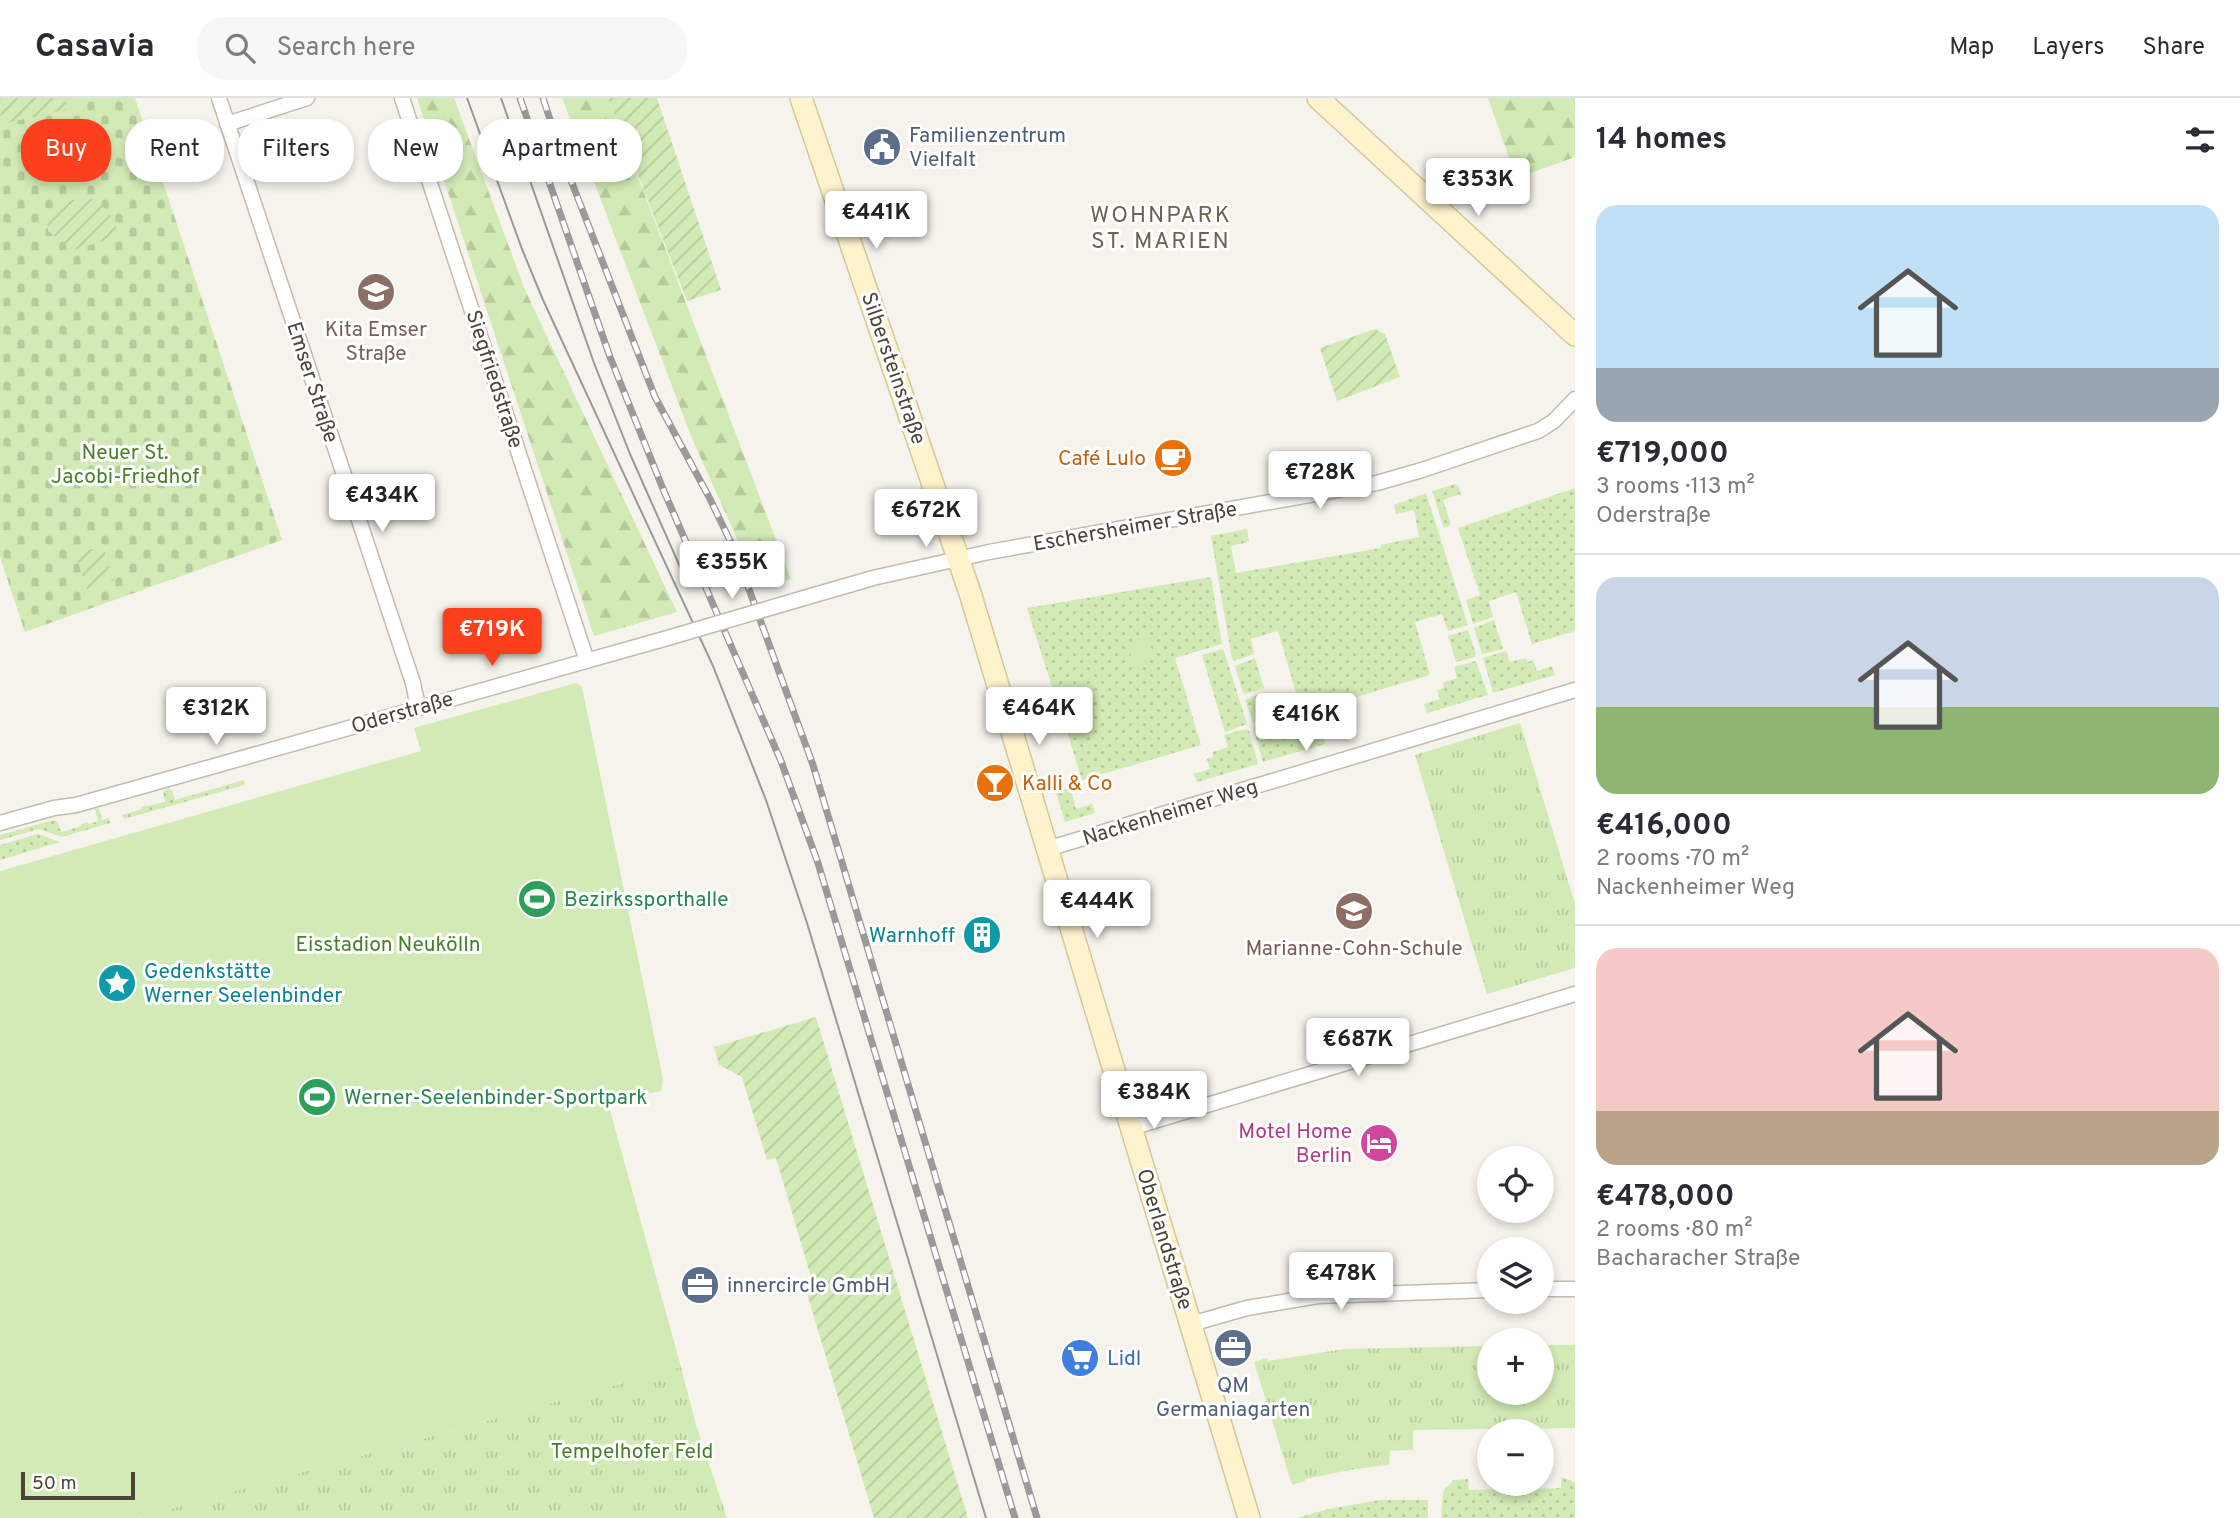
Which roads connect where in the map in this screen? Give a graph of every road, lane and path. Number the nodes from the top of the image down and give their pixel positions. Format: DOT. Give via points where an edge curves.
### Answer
graph roads {
  1 [pos="219,98"];
  2 [pos="307,98"];
  3 [pos="402,98"];
  4 [pos="801,98"];
  5 [pos="1318,98"];
  6 [pos="227,124"];
  7 [pos="1575,335"];
  8 [pos="1575,399"];
  9 [pos="959,559"];
  10 [pos="804,598"];
  11 [pos="587,661"];
  12 [pos="1575,690"];
  13 [pos="418,707"];
  14 [pos="0,823"];
  15 [pos="1047,849"];
  16 [pos="1575,994"];
  17 [pos="1131,1128"];
  18 [pos="1554,1289"];
  19 [pos="1575,1289"];
  20 [pos="1477,1290"];
  21 [pos="1191,1324"];
  22 [pos="1249,1518"];
  1 -- 6 [label="street, Emser Straße"];
  2 -- 6 [label="street"];
  3 -- 11 [label="street, Siegfriedstraße"];
  4 -- 9 [label="street, Silbersteinstraße"];
  5 -- 7 [label="street"];
  6 -- 13 [label="street, Emser Straße"];
  8 -- 9 [label="street, Eschersheimer Straße" via="1538,431 1396,479"];
  9 -- 10 [label="street, Eschersheimer Straße"];
  9 -- 15 [label="street, Oberlandstraße"];
  10 -- 11 [label="street, Oderstraße, bridge"];
  11 -- 13 [label="street, Oderstraße"];
  12 -- 15 [label="street, Nackenheimer Weg"];
  13 -- 14 [label="street, Oderstraße"];
  15 -- 17 [label="street, Oberlandstraße"];
  16 -- 17 [label="street"];
  17 -- 21 [label="street, Oberlandstraße"];
  18 -- 19 [label="street"];
  20 -- 21 [label="street" via="1318,1296"];
  21 -- 22 [label="street, Oberlandstraße"];
}
